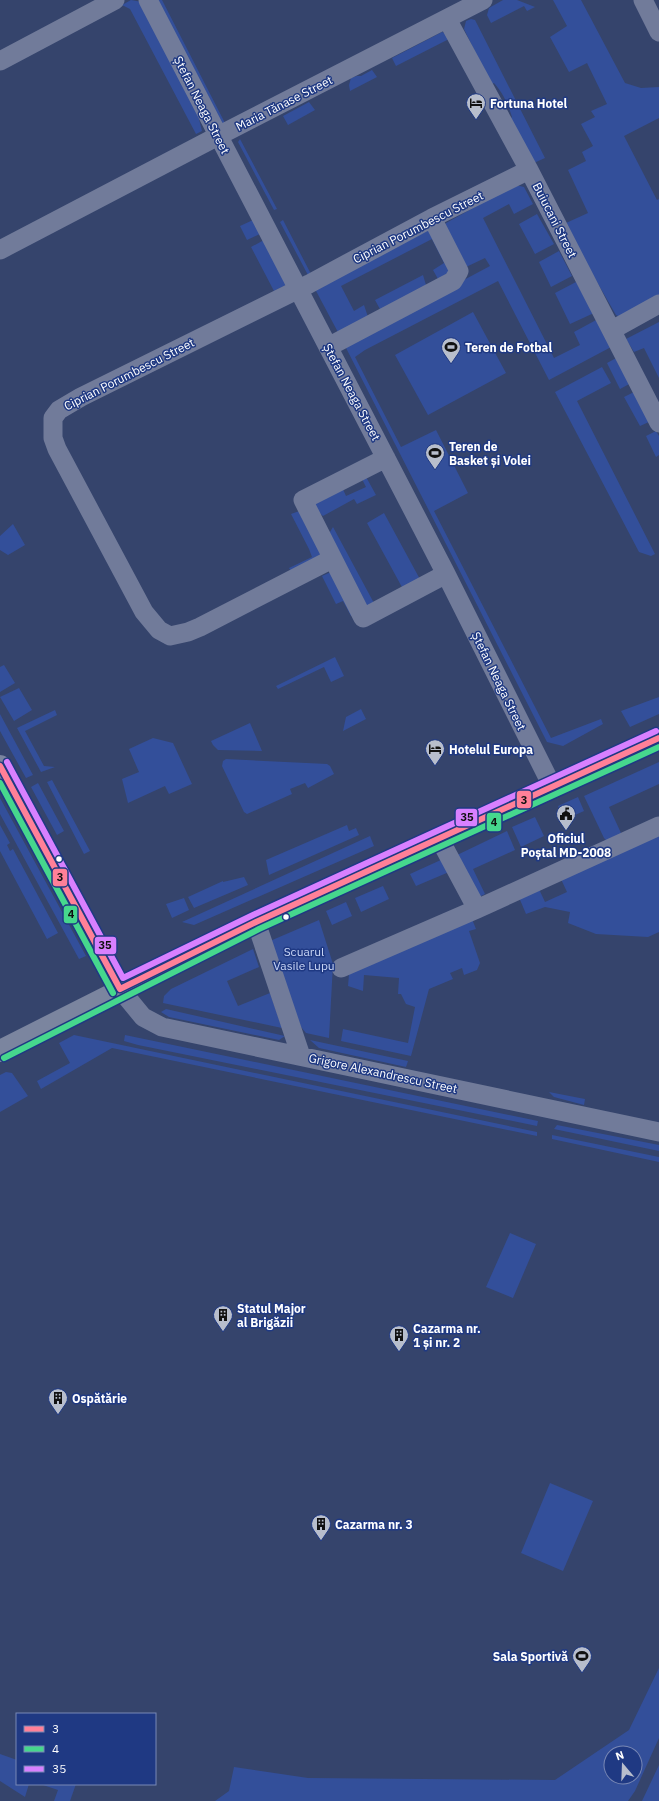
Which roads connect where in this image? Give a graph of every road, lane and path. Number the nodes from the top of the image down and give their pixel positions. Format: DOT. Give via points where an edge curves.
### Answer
graph roads {
  1 [pos="115,0"];
  2 [pos="148,0"];
  3 [pos="483,0"];
  4 [pos="643,0"];
  5 [pos="447,19"];
  6 [pos="659,32"];
  7 [pos="0,61"];
  8 [pos="218,136"];
  9 [pos="529,170"];
  10 [pos="432,218"];
  11 [pos="0,250"];
  12 [pos="297,290"];
  13 [pos="659,304"];
  14 [pos="612,330"];
  15 [pos="328,347"];
  16 [pos="659,423"];
  17 [pos="386,458"];
  18 [pos="332,559"];
  19 [pos="446,574"];
  20 [pos="659,738"];
  21 [pos="0,766"];
  22 [pos="552,786"];
  23 [pos="659,826"];
  24 [pos="439,838"];
  25 [pos="477,909"];
  26 [pos="256,922"];
  27 [pos="341,968"];
  28 [pos="120,989"];
  29 [pos="0,1051"];
  30 [pos="301,1056"];
  31 [pos="659,1132"];
  1 -- 7 [label="street"];
  2 -- 8 [label="street, Ștefan Neaga Street"];
  3 -- 5 [label="street, Maria Tănase Street"];
  4 -- 6 [label="street"];
  5 -- 8 [label="street, Maria Tănase Street"];
  5 -- 9 [label="street, Buiucani Street"];
  8 -- 11 [label="street, Maria Tănase Street"];
  8 -- 12 [label="street, Ștefan Neaga Street"];
  9 -- 10 [label="street, Ciprian Porumbescu Street"];
  9 -- 14 [label="street, Buiucani Street"];
  10 -- 12 [label="street, Ciprian Porumbescu Street"];
  10 -- 15 [label="street" via="459,271 452,280"];
  12 -- 15 [label="street, Ștefan Neaga Street"];
  12 -- 18 [label="street, Ciprian Porumbescu Street" via="70,403 59,410 53,418 53,438 144,612 159,630 170,636 188,632"];
  13 -- 14 [label="street"];
  14 -- 16 [label="street, Buiucani Street"];
  15 -- 17 [label="street, Ștefan Neaga Street"];
  17 -- 18 [label="street" via="303,500"];
  17 -- 19 [label="street, Ștefan Neaga Street"];
  18 -- 19 [label="street" via="363,618"];
  19 -- 22 [label="street, Ștefan Neaga Street"];
  20 -- 22 [label="main road"];
  21 -- 28 [label="main road"];
  22 -- 24 [label="main road"];
  23 -- 25 [label="street"];
  24 -- 25 [label="street"];
  24 -- 26 [label="main road"];
  25 -- 27 [label="street"];
  26 -- 28 [label="main road"];
  26 -- 30 [label="street"];
  28 -- 29 [label="main road"];
  28 -- 30 [label="street, Grigore Alexandrescu Street" via="143,1017 162,1027"];
  30 -- 31 [label="street, Grigore Alexandrescu Street"];
}
